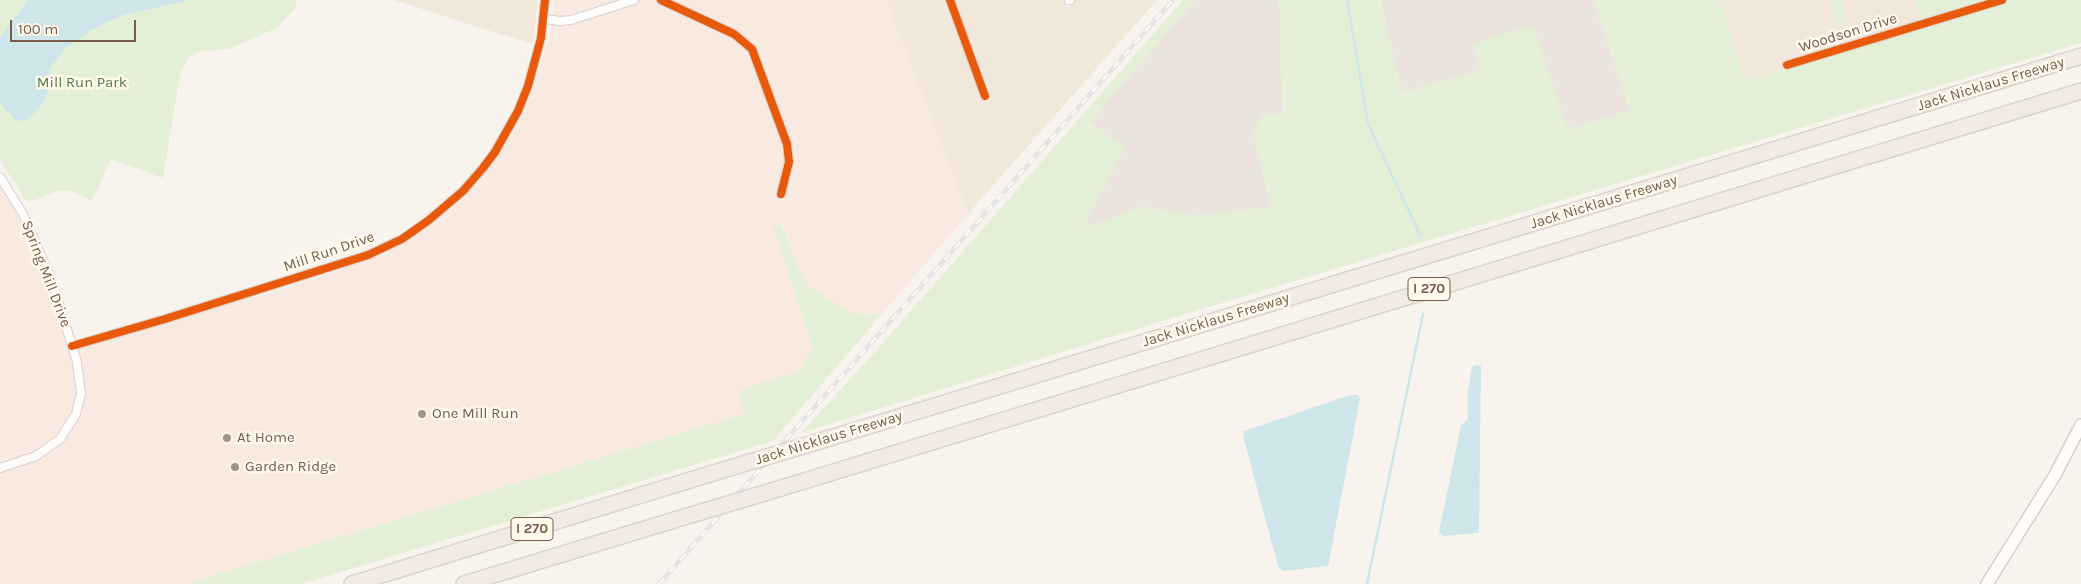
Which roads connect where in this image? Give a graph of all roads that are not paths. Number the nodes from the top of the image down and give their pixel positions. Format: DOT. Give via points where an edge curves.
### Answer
graph roads {
  1 [pos="545,0"];
  2 [pos="634,0"];
  3 [pos="661,0"];
  4 [pos="950,0"];
  5 [pos="2002,0"];
  6 [pos="544,19"];
  7 [pos="2081,56"];
  8 [pos="1788,65"];
  9 [pos="2081,91"];
  10 [pos="985,96"];
  11 [pos="0,177"];
  12 [pos="781,194"];
  13 [pos="72,346"];
  14 [pos="2081,425"];
  15 [pos="0,468"];
  16 [pos="352,584"];
  17 [pos="464,584"];
  18 [pos="1987,584"];
  1 -- 6 [label="street, Mill Run Drive"];
  2 -- 6 [label="street" via="571,20"];
  3 -- 12 [label="street" via="734,34 752,49 787,144 789,162"];
  4 -- 10 [label="street"];
  5 -- 8 [label="street, Woodson Drive"];
  6 -- 13 [label="street, Mill Run Drive" via="528,86 495,152 453,200 402,239 368,255"];
  7 -- 16 [label="highway, Jack Nicklaus Freeway / I 270, bridge"];
  9 -- 17 [label="highway, I 270, bridge"];
  11 -- 13 [label="street, Spring Mill Drive" via="32,232 51,278"];
  13 -- 15 [label="street, Spring Mill Drive" via="80,373 81,393 76,414 67,431 36,456"];
  14 -- 18 [label="main road" via="2055,475"];
}
